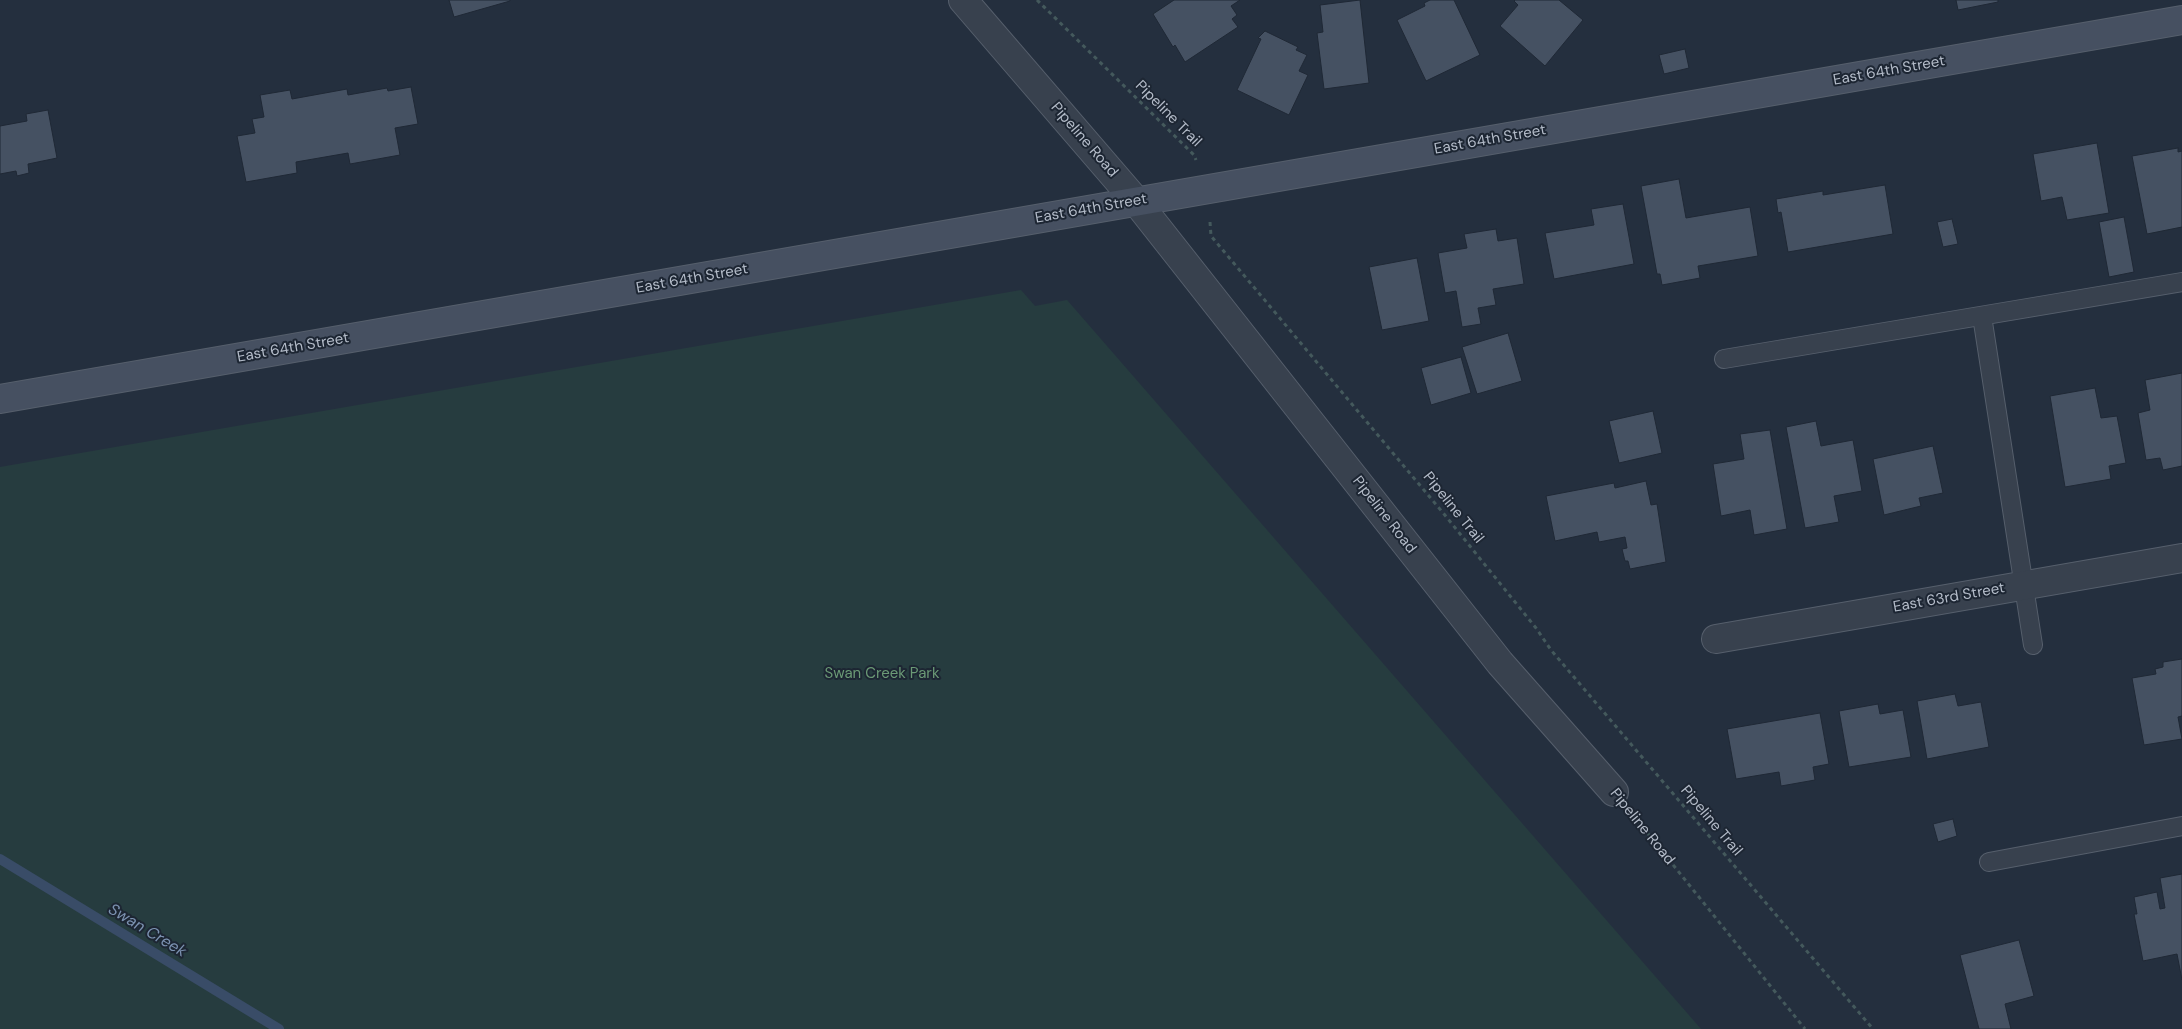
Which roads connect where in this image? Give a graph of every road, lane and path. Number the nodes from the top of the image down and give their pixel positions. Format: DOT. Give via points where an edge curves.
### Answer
graph roads {
  1 [pos="963,0"];
  2 [pos="1037,0"];
  3 [pos="2182,20"];
  4 [pos="1206,189"];
  5 [pos="1136,201"];
  6 [pos="2182,282"];
  7 [pos="1982,316"];
  8 [pos="1724,359"];
  9 [pos="0,399"];
  10 [pos="2182,558"];
  11 [pos="2023,586"];
  12 [pos="1716,639"];
  13 [pos="2033,645"];
  14 [pos="1614,792"];
  15 [pos="2182,826"];
  16 [pos="1989,862"];
  17 [pos="1804,1029"];
  18 [pos="1872,1029"];
  1 -- 5 [label="street, Pipeline Road"];
  2 -- 4 [label="path, Pipeline Trail" via="1194,154"];
  3 -- 4 [label="street, East 64th Street"];
  4 -- 5 [label="street, East 64th Street"];
  4 -- 18 [label="path, Pipeline Trail" via="1211,236 1444,514 1551,650"];
  5 -- 9 [label="street, East 64th Street"];
  5 -- 14 [label="street, Pipeline Road" via="1500,662"];
  6 -- 7 [label="lane"];
  7 -- 8 [label="lane"];
  7 -- 11 [label="lane"];
  10 -- 11 [label="street, East 63rd Street"];
  11 -- 12 [label="street, East 63rd Street"];
  11 -- 13 [label="lane"];
  14 -- 17 [label="path, Pipeline Road"];
  15 -- 16 [label="lane"];
}
